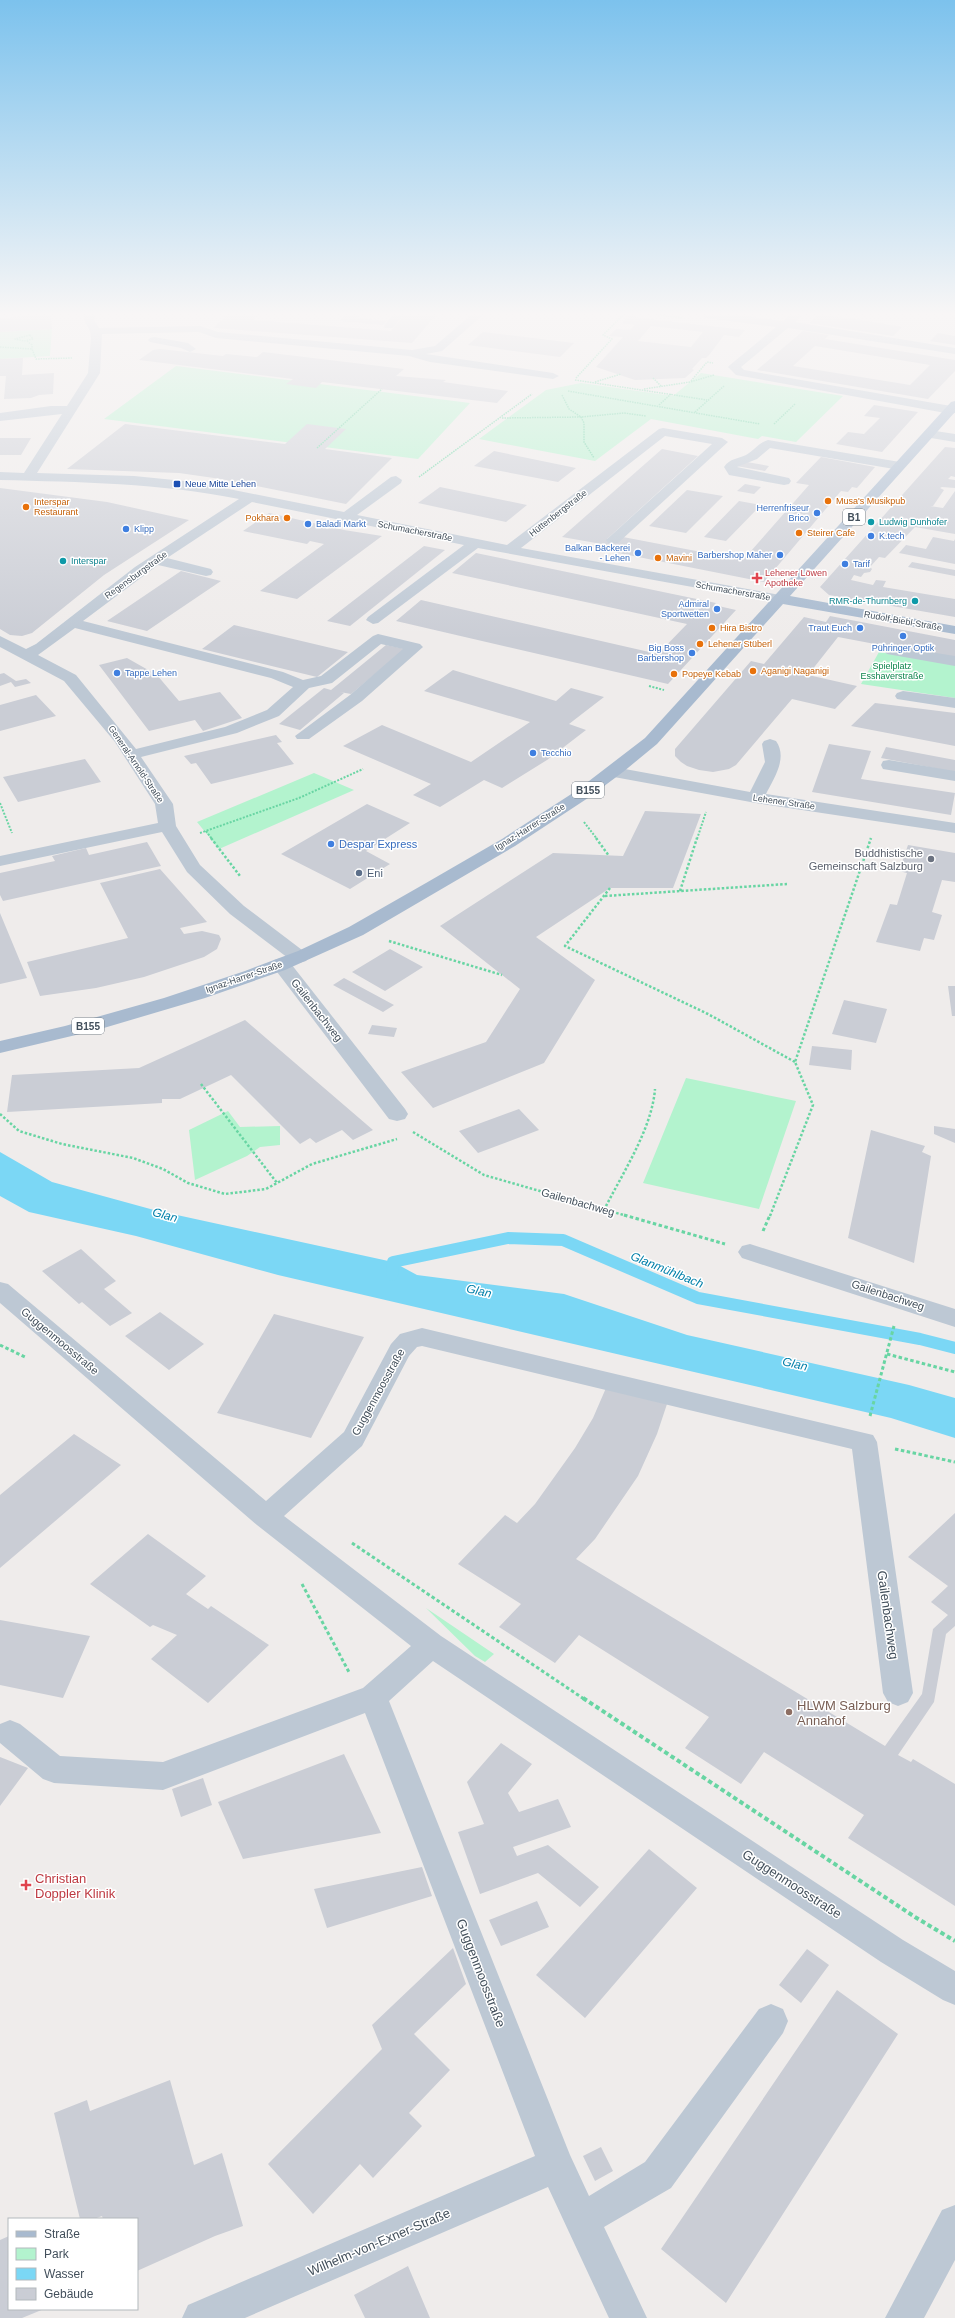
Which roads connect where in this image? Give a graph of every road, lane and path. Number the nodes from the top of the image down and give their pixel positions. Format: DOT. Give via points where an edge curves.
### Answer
graph roads {
  1 [pos="61,423"];
  2 [pos="344,423"];
  3 [pos="495,423"];
  4 [pos="584,423"];
  5 [pos="753,423"];
  6 [pos="774,423"];
  7 [pos="939,423"];
  8 [pos="763,425"];
  9 [pos="771,426"];
  10 [pos="929,434"];
  11 [pos="955,438"];
  12 [pos="317,448"];
  13 [pos="596,460"];
  14 [pos="900,466"];
  15 [pos="0,476"];
  16 [pos="28,477"];
  17 [pos="396,480"];
  18 [pos="414,481"];
  19 [pos="784,481"];
  20 [pos="249,498"];
  21 [pos="346,517"];
  22 [pos="475,543"];
  23 [pos="510,550"];
  24 [pos="156,560"];
  25 [pos="586,564"];
  26 [pos="206,572"];
  27 [pos="780,599"];
  28 [pos="373,620"];
  29 [pos="72,623"];
  30 [pos="955,630"];
  31 [pos="0,640"];
  32 [pos="892,651"];
  33 [pos="26,655"];
  34 [pos="955,661"];
  35 [pos="300,685"];
  36 [pos="904,696"];
  37 [pos="955,702"];
  38 [pos="303,736"];
  39 [pos="770,744"];
  40 [pos="132,755"];
  41 [pos="888,765"];
  42 [pos="363,769"];
  43 [pos="614,772"];
  44 [pos="955,776"];
  45 [pos="756,798"];
  46 [pos="0,803"];
  47 [pos="707,809"];
  48 [pos="583,820"];
  49 [pos="955,828"];
  50 [pos="171,832"];
  51 [pos="206,832"];
  52 [pos="874,832"];
  53 [pos="12,833"];
  54 [pos="609,856"];
  55 [pos="0,860"];
  56 [pos="242,878"];
  57 [pos="787,884"];
  58 [pos="610,888"];
  59 [pos="680,891"];
  60 [pos="604,896"];
  61 [pos="356,931"];
  62 [pos="300,957"];
  63 [pos="281,964"];
  64 [pos="502,975"];
  65 [pos="0,1047"];
  66 [pos="795,1062"];
  67 [pos="201,1084"];
  68 [pos="655,1089"];
  69 [pos="0,1114"];
  70 [pos="397,1114"];
  71 [pos="415,1134"];
  72 [pos="408,1136"];
  73 [pos="400,1138"];
  74 [pos="277,1183"];
  75 [pos="604,1210"];
  76 [pos="750,1252"];
  77 [pos="0,1290"];
  78 [pos="955,1318"];
  79 [pos="893,1329"];
  80 [pos="0,1345"];
  81 [pos="887,1354"];
  82 [pos="27,1358"];
  83 [pos="955,1372"];
  84 [pos="870,1417"];
  85 [pos="864,1442"];
  86 [pos="955,1462"];
  87 [pos="266,1517"];
  88 [pos="345,1539"];
  89 [pos="300,1580"];
  90 [pos="431,1645"];
  91 [pos="898,1693"];
  92 [pos="373,1697"];
  93 [pos="10,1733"];
  94 [pos="955,1941"];
  95 [pos="955,1989"];
  96 [pos="771,2021"];
  97 [pos="556,2165"];
  98 [pos="582,2220"];
  99 [pos="955,2223"];
  100 [pos="244,2310"];
  101 [pos="201,2318"];
  102 [pos="628,2318"];
  103 [pos="904,2318"];
  1 -- 16 [label="street"];
  2 -- 12 [label="path"];
  3 -- 18 [label="path"];
  4 -- 13 [label="path" via="584,442"];
  5 -- 8 [label="path"];
  6 -- 9 [label="path"];
  7 -- 10 [label="main road, Ignaz-Harrer-Straße / B1"];
  10 -- 11 [label="street"];
  10 -- 14 [label="main road, Ignaz-Harrer-Straße / B1"];
  14 -- 19 [label="street" via="768,444 760,447 752,456 737,460 730,467 734,472"];
  14 -- 27 [label="main road, Ignaz-Harrer-Straße / B1"];
  15 -- 16 [label="street, Schumacherstraße"];
  16 -- 20 [label="street, Schumacherstraße" via="177,484"];
  17 -- 21 [label="street"];
  20 -- 21 [label="street, Schumacherstraße"];
  20 -- 24 [label="street, Regensburgstraße"];
  21 -- 22 [label="street, Schumacherstraße"];
  22 -- 23 [label="street, Schumacherstraße"];
  22 -- 28 [label="street"];
  23 -- 25 [label="street, Schumacherstraße"];
  23 -- 25 [label="street, Hüttenbergstraße" via="662,432 722,442"];
  24 -- 26 [label="street"];
  24 -- 29 [label="street, Regensburgstraße"];
  25 -- 27 [label="street, Schumacherstraße"];
  27 -- 30 [label="main road, Rudolf-Biebl-Straße"];
  27 -- 43 [label="main road, Ignaz-Harrer-Straße / B155" via="652,740"];
  29 -- 33 [label="street, Regensburgstraße"];
  29 -- 35 [label="street" via="277,675 296,681"];
  31 -- 33 [label="street, General-Arnold-Straße"];
  32 -- 34 [label="street"];
  33 -- 40 [label="street, General-Arnold-Straße" via="70,678"];
  35 -- 38 [label="street" via="326,680 378,640 414,647 356,698"];
  35 -- 40 [label="street" via="302,687 273,713 231,730"];
  36 -- 37 [label="street"];
  39 -- 45 [label="street" via="773,762"];
  40 -- 50 [label="street, General-Arnold-Straße" via="164,804"];
  41 -- 44 [label="street"];
  42 -- 51 [label="path" via="299,798"];
  43 -- 45 [label="street, Lehener Straße"];
  43 -- 61 [label="main road, Ignaz-Harrer-Straße / B155" via="570,803"];
  45 -- 49 [label="street, Lehener Straße"];
  46 -- 53 [label="path"];
  47 -- 59 [label="path"];
  48 -- 54 [label="path"];
  50 -- 51 [label="path"];
  50 -- 55 [label="street"];
  50 -- 62 [label="street, General-Arnold-Straße" via="192,868 237,910"];
  51 -- 56 [label="path"];
  52 -- 66 [label="path" via="832,948 822,988"];
  57 -- 59 [label="path"];
  58 -- 60 [label="path"];
  59 -- 60 [label="path"];
  60 -- 66 [label="path" via="565,946 714,1017"];
  61 -- 62 [label="main road, Ignaz-Harrer-Straße / B155"];
  61 -- 64 [label="path"];
  62 -- 63 [label="main road, Ignaz-Harrer-Straße / B155"];
  63 -- 65 [label="main road, Ignaz-Harrer-Straße / B155" via="176,1000 60,1034"];
  63 -- 70 [label="street, Gailenbachweg"];
  66 -- 76 [label="path" via="813,1105 777,1201"];
  67 -- 74 [label="path"];
  68 -- 75 [label="path" via="656,1096 649,1115"];
  69 -- 74 [label="path" via="19,1131 62,1144 133,1158 188,1183 225,1194 266,1189"];
  70 -- 71 [label="path, Gailenbachweg"];
  71 -- 72 [label="path"];
  71 -- 75 [label="path, Gailenbachweg" via="484,1175"];
  73 -- 74 [label="path" via="312,1164"];
  75 -- 76 [label="path, Gailenbachweg"];
  76 -- 78 [label="street, Gailenbachweg"];
  77 -- 87 [label="street, Guggenmoosstraße"];
  79 -- 81 [label="path"];
  80 -- 82 [label="path"];
  81 -- 83 [label="path"];
  81 -- 84 [label="path"];
  85 -- 86 [label="path"];
  85 -- 87 [label="street, Guggenmoosstraße" via="422,1336 408,1340 400,1350 353,1439"];
  85 -- 91 [label="street, Gailenbachweg"];
  87 -- 90 [label="street, Guggenmoosstraße"];
  88 -- 94 [label="path" via="914,1917"];
  89 -- 92 [label="path" via="359,1691"];
  90 -- 92 [label="street"];
  90 -- 95 [label="street, Guggenmoosstraße"];
  92 -- 93 [label="street" via="163,1776 54,1769"];
  92 -- 97 [label="street, Guggenmoosstraße"];
  96 -- 98 [label="street" via="658,2174"];
  97 -- 98 [label="street, Guggenmoosstraße"];
  97 -- 100 [label="street, Wilhelm-von-Exner-Straße"];
  98 -- 102 [label="street, Guggenmoosstraße"];
  99 -- 103 [label="street"];
  100 -- 101 [label="street, Wilhelm-von-Exner-Straße"];
}
